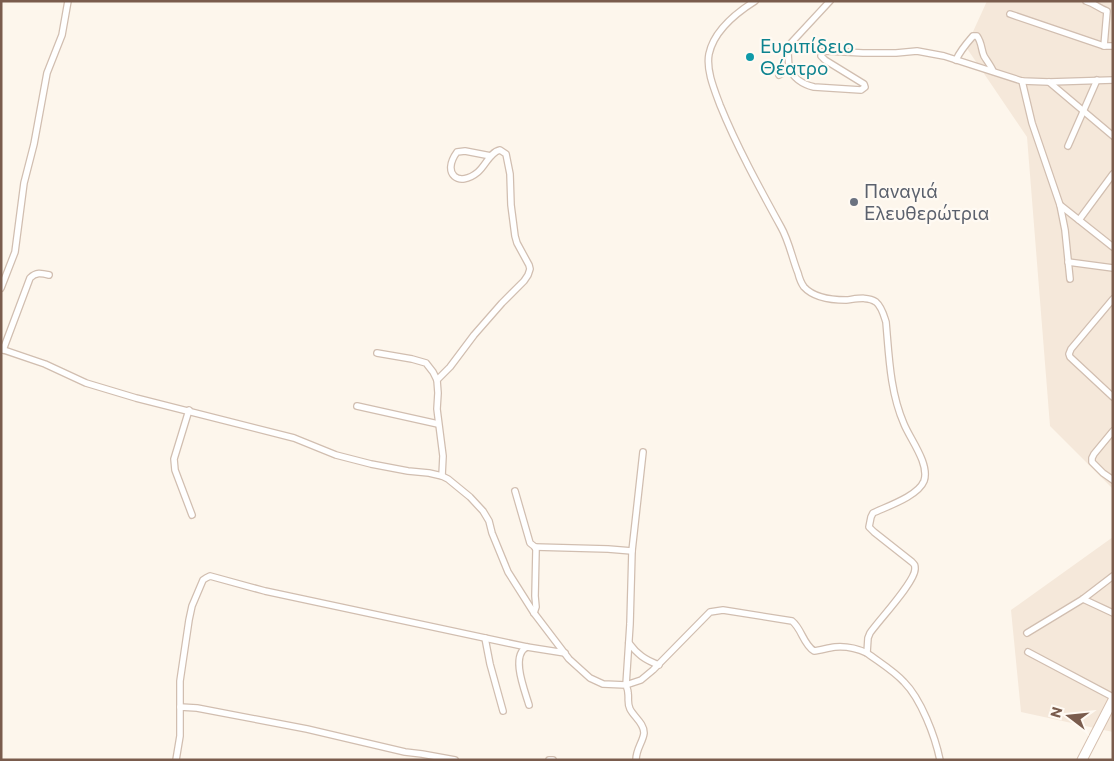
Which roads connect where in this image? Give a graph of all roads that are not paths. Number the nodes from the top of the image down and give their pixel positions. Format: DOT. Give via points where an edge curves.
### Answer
graph roads {
  1 [pos="68,1"];
  2 [pos="755,1"];
  3 [pos="830,1"];
  4 [pos="1086,1"];
  5 [pos="1110,12"];
  6 [pos="1010,14"];
  7 [pos="1104,46"];
  8 [pos="1113,46"];
  9 [pos="956,60"];
  10 [pos="789,68"];
  11 [pos="993,71"];
  12 [pos="779,75"];
  13 [pos="1096,80"];
  14 [pos="1113,80"];
  15 [pos="1022,81"];
  16 [pos="1049,82"];
  17 [pos="1083,111"];
  18 [pos="1113,136"];
  19 [pos="1068,146"];
  20 [pos="491,156"];
  21 [pos="1113,174"];
  22 [pos="1060,205"];
  23 [pos="1079,220"];
  24 [pos="1113,247"];
  25 [pos="1068,262"];
  26 [pos="1113,268"];
  27 [pos="48,275"];
  28 [pos="1070,279"];
  29 [pos="1,288"];
  30 [pos="1113,300"];
  31 [pos="2,350"];
  32 [pos="377,353"];
  33 [pos="437,380"];
  34 [pos="1113,397"];
  35 [pos="357,406"];
  36 [pos="189,410"];
  37 [pos="438,424"];
  38 [pos="1113,431"];
  39 [pos="644,452"];
  40 [pos="442,476"];
  41 [pos="1113,480"];
  42 [pos="515,491"];
  43 [pos="192,515"];
  44 [pos="535,547"];
  45 [pos="632,551"];
  46 [pos="1113,576"];
  47 [pos="1083,599"];
  48 [pos="1113,613"];
  49 [pos="534,614"];
  50 [pos="1027,633"];
  51 [pos="485,638"];
  52 [pos="629,643"];
  53 [pos="527,647"];
  54 [pos="565,652"];
  55 [pos="1028,652"];
  56 [pos="867,653"];
  57 [pos="659,665"];
  58 [pos="626,685"];
  59 [pos="1112,703"];
  60 [pos="529,705"];
  61 [pos="180,707"];
  62 [pos="503,711"];
  63 [pos="176,760"];
  64 [pos="455,760"];
  65 [pos="549,760"];
  66 [pos="553,760"];
  67 [pos="636,760"];
  68 [pos="940,760"];
  69 [pos="1082,760"];
  1 -- 29 [label="street" via="62,35 47,73 24,183 15,252"];
  2 -- 56 [label="street" via="729,21 714,40 708,64 713,86 742,155 785,234 804,287 824,298 869,299 878,303 883,312 898,408 925,469 925,478 917,490 870,517 869,527 912,562 916,571 870,633"];
  3 -- 10 [label="street" via="791,43"];
  4 -- 5 [label="street"];
  5 -- 7 [label="street"];
  6 -- 7 [label="street"];
  7 -- 8 [label="street"];
  9 -- 10 [label="street" via="917,51 822,52 824,60 864,84 861,90 806,85 794,77"];
  9 -- 11 [label="street"];
  9 -- 11 [label="street" via="963,47 977,36"];
  10 -- 12 [label="street"];
  11 -- 15 [label="street"];
  13 -- 14 [label="street"];
  13 -- 16 [label="street"];
  13 -- 17 [label="street"];
  15 -- 16 [label="street"];
  15 -- 22 [label="street" via="1032,123"];
  16 -- 17 [label="street"];
  17 -- 18 [label="street"];
  17 -- 19 [label="street"];
  20 -- 20 [label="street" via="479,171 470,176 454,177 450,170 457,152"];
  20 -- 33 [label="street" via="497,150 506,154 515,236 530,269 524,281"];
  21 -- 23 [label="street"];
  22 -- 23 [label="street"];
  22 -- 25 [label="street"];
  23 -- 24 [label="street"];
  25 -- 26 [label="street"];
  25 -- 28 [label="street"];
  27 -- 31 [label="street" via="36,273 30,278"];
  30 -- 34 [label="street" via="1069,354"];
  31 -- 36 [label="street" via="86,383"];
  32 -- 33 [label="street" via="426,363"];
  33 -- 37 [label="street"];
  35 -- 37 [label="street"];
  36 -- 40 [label="street" via="294,438 345,457"];
  36 -- 43 [label="street" via="174,460"];
  37 -- 40 [label="street" via="443,456"];
  38 -- 41 [label="street" via="1092,458 1092,462"];
  39 -- 45 [label="street"];
  40 -- 49 [label="street" via="484,510 508,572"];
  42 -- 44 [label="street" via="530,543"];
  44 -- 45 [label="street"];
  44 -- 49 [label="street"];
  45 -- 52 [label="street"];
  46 -- 47 [label="street"];
  47 -- 48 [label="street"];
  47 -- 50 [label="street"];
  49 -- 54 [label="street"];
  51 -- 53 [label="street"];
  51 -- 61 [label="street" via="265,592 210,576 203,580 188,620"];
  51 -- 62 [label="street"];
  52 -- 57 [label="street" via="644,658"];
  52 -- 58 [label="street"];
  53 -- 54 [label="street"];
  53 -- 60 [label="street" via="520,654 519,670"];
  54 -- 58 [label="street" via="590,678 603,684"];
  55 -- 59 [label="street"];
  56 -- 57 [label="street" via="847,646 814,650 792,621 723,610 710,612"];
  56 -- 68 [label="street" via="903,681 916,696"];
  57 -- 58 [label="street" via="641,680"];
  58 -- 67 [label="street" via="629,705 644,731"];
  59 -- 69 [label="main road"];
  61 -- 63 [label="street"];
  61 -- 64 [label="street"];
  65 -- 66 [label="street"];
}
